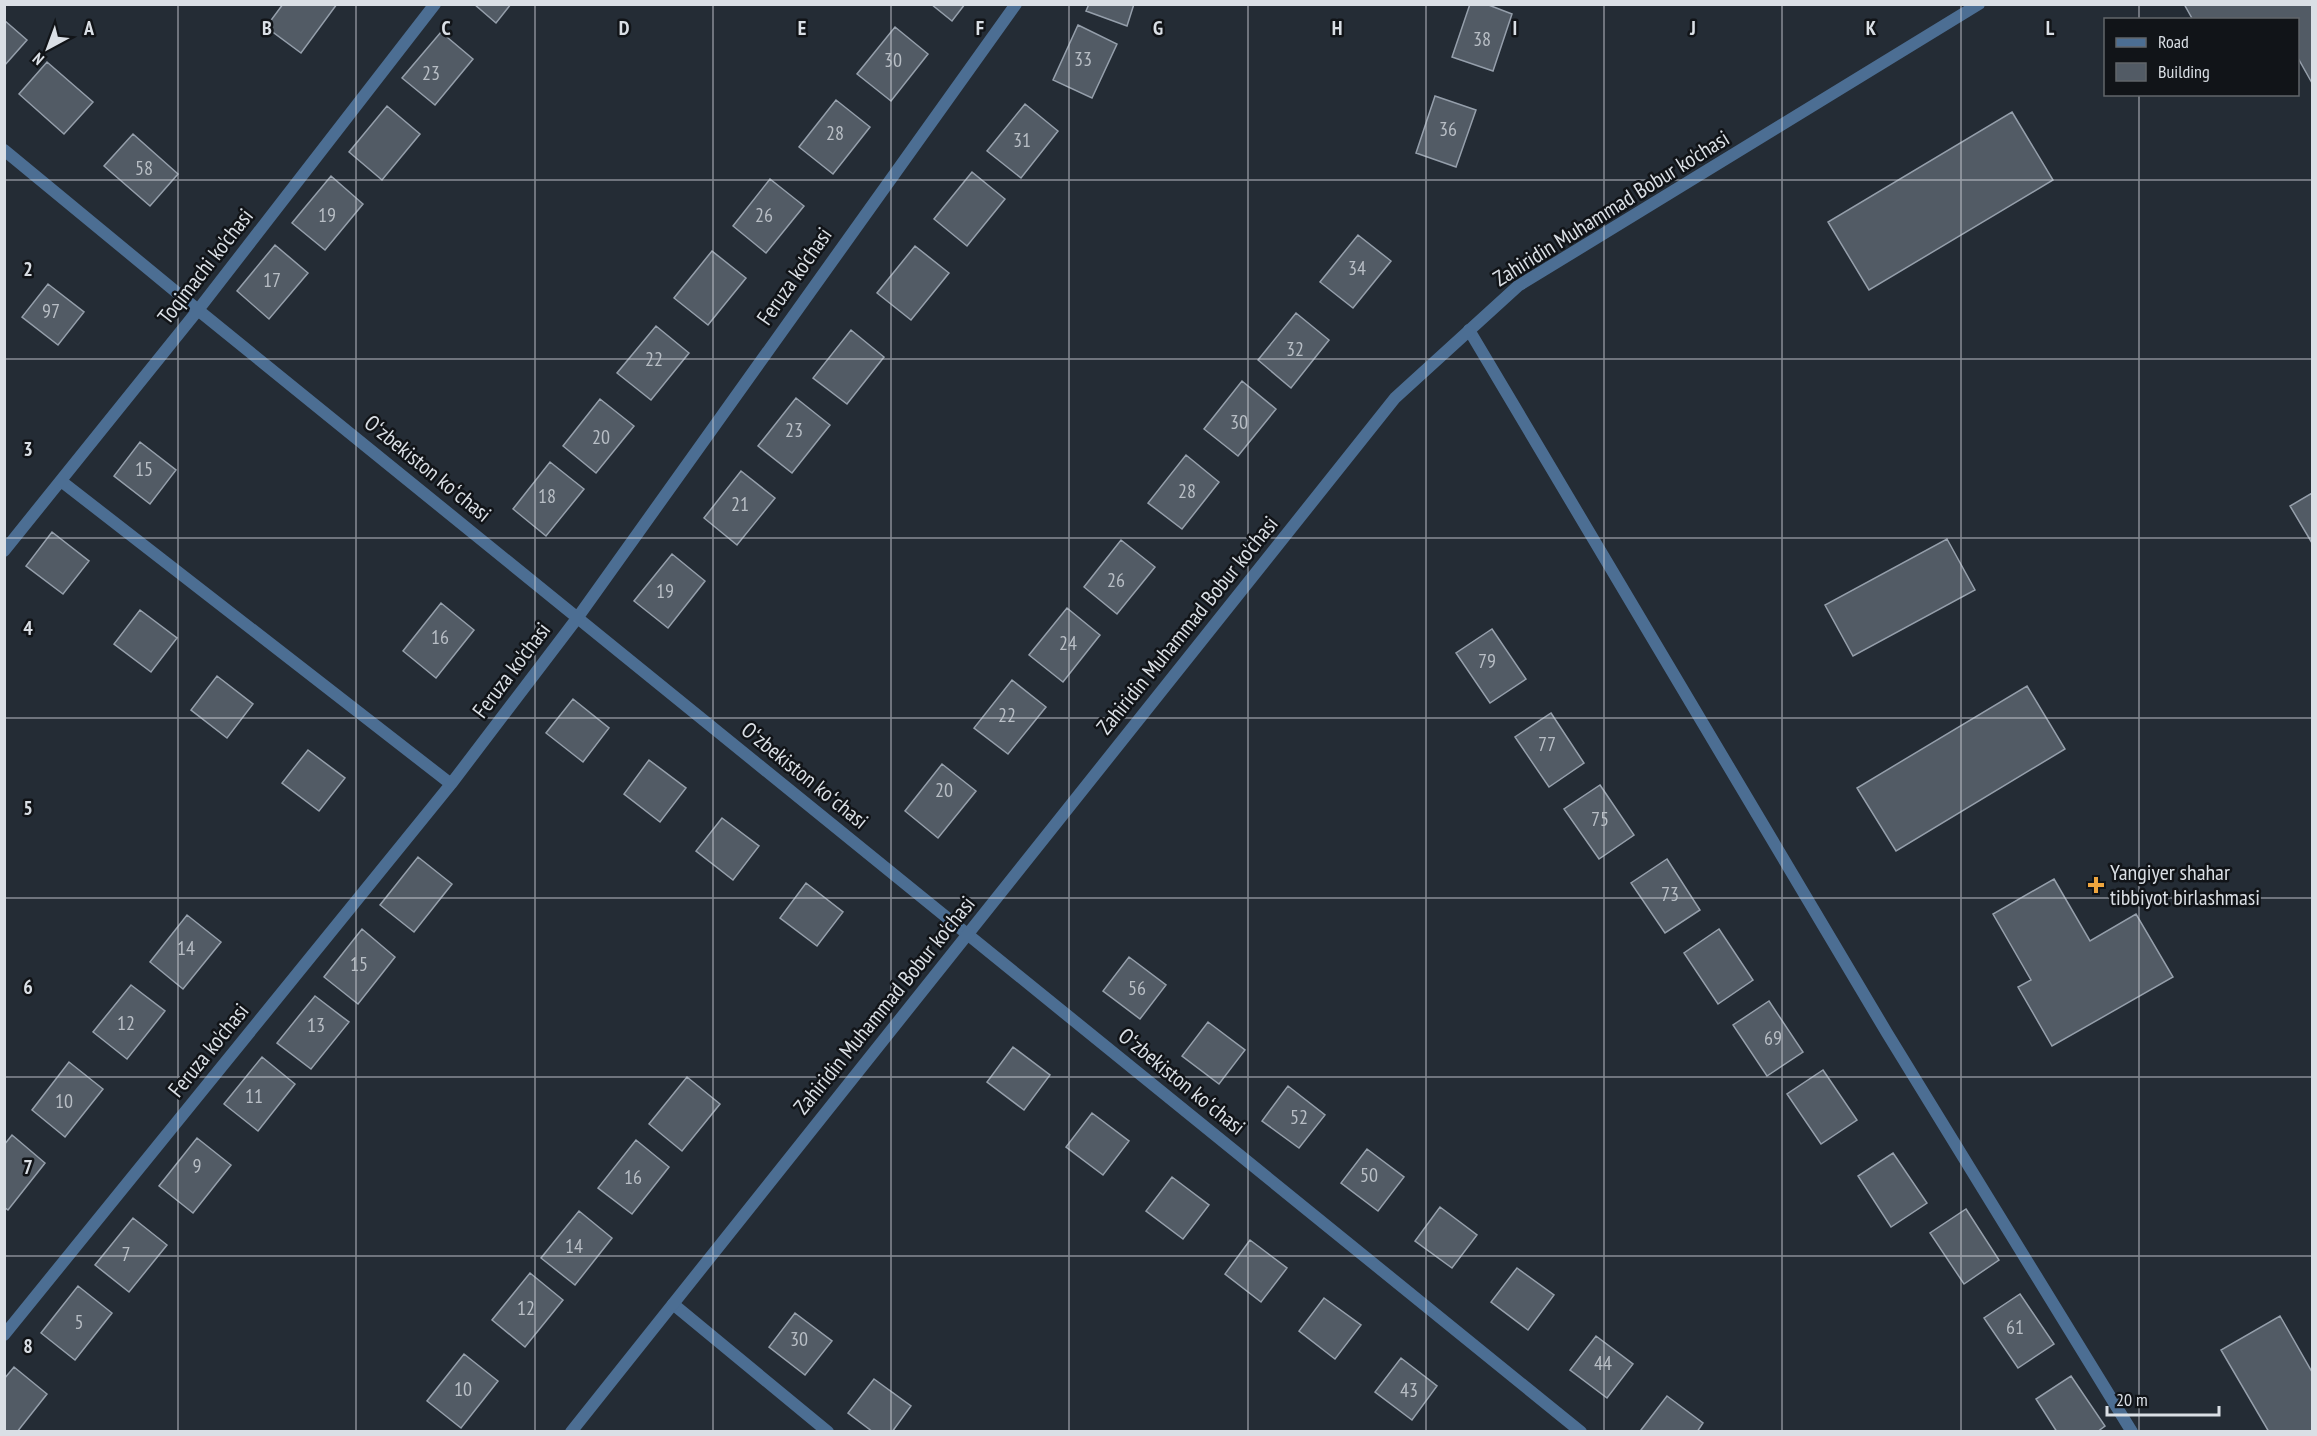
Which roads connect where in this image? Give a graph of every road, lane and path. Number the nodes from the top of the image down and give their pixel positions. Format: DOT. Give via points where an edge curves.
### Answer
graph roads {
  1 [pos="435,4"];
  2 [pos="1016,4"];
  3 [pos="1979,4"];
  4 [pos="4,150"];
  5 [pos="198,310"];
  6 [pos="1469,330"];
  7 [pos="61,481"];
  8 [pos="4,551"];
  9 [pos="578,617"];
  10 [pos="451,784"];
  11 [pos="968,934"];
  12 [pos="673,1304"];
  13 [pos="4,1335"];
  14 [pos="571,1431"];
  15 [pos="828,1431"];
  16 [pos="1581,1431"];
  17 [pos="2132,1431"];
  1 -- 5 [label="street, Toqimachi ko'chasi"];
  2 -- 9 [label="street, Feruza ko'chasi"];
  3 -- 6 [label="street, Zahiridin Muhammad Bobur ko'chasi" via="1518,286"];
  4 -- 5 [label="street, Oʻzbekiston koʻchasi"];
  5 -- 7 [label="street, Toqimachi ko'chasi"];
  5 -- 9 [label="street, Oʻzbekiston koʻchasi"];
  6 -- 11 [label="street, Zahiridin Muhammad Bobur ko'chasi" via="1395,398"];
  6 -- 17 [label="street" via="1887,1034"];
  7 -- 8 [label="street, Toqimachi ko'chasi"];
  7 -- 10 [label="street"];
  9 -- 10 [label="street, Feruza ko'chasi"];
  9 -- 11 [label="street, Oʻzbekiston koʻchasi"];
  10 -- 13 [label="street, Feruza ko'chasi"];
  11 -- 12 [label="street, Zahiridin Muhammad Bobur ko'chasi"];
  11 -- 16 [label="street, Oʻzbekiston koʻchasi"];
  12 -- 14 [label="street, Zahiridin Muhammad Bobur ko'chasi"];
  12 -- 15 [label="street"];
}
